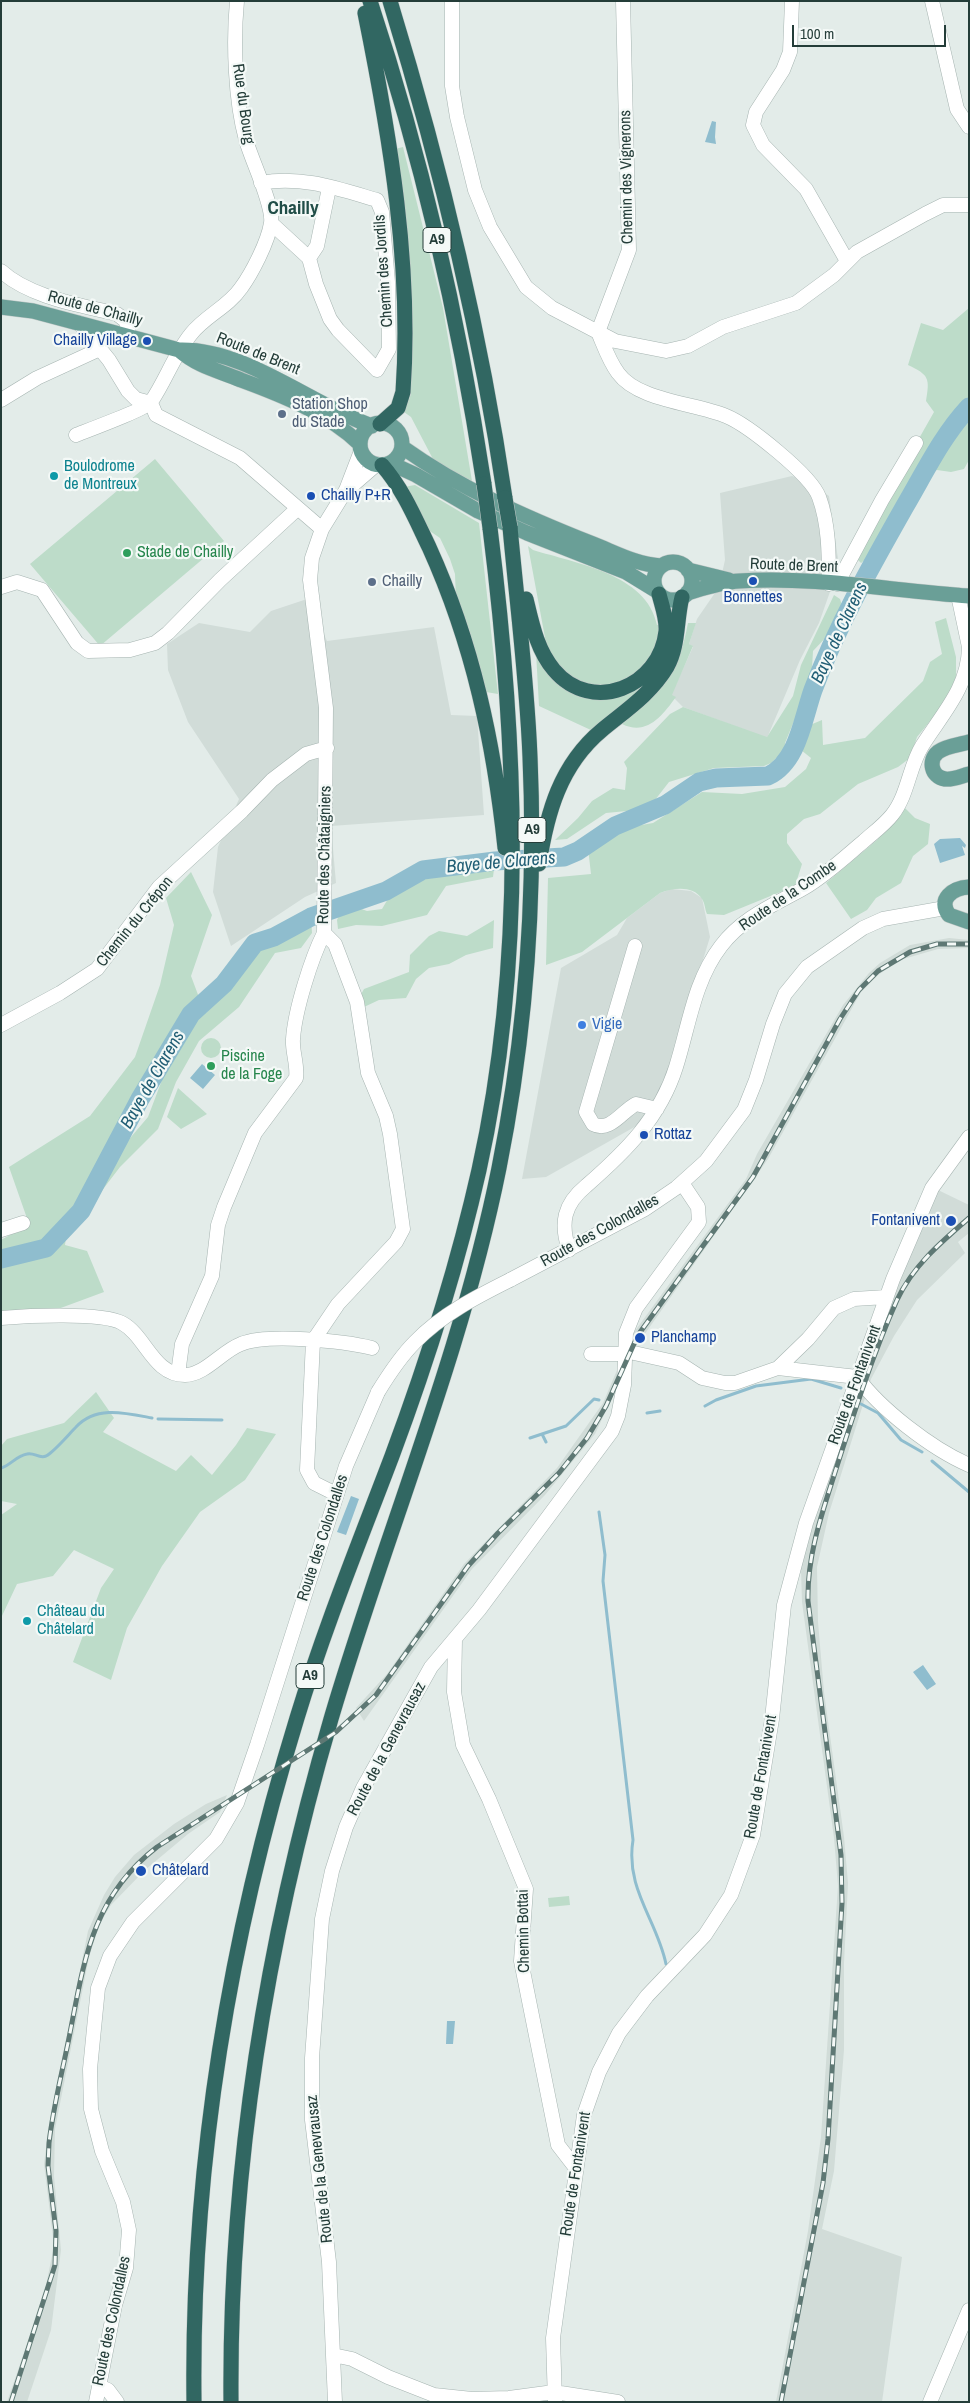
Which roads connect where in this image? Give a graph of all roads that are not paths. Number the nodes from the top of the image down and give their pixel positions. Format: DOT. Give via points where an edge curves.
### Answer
graph roads {
  1 [pos="237,1"];
  2 [pos="363,1"];
  3 [pos="370,1"];
  4 [pos="390,1"];
  5 [pos="452,1"];
  6 [pos="623,1"];
  7 [pos="792,1"];
  8 [pos="932,1"];
  9 [pos="969,128"];
  10 [pos="260,183"];
  11 [pos="329,188"];
  12 [pos="969,205"];
  13 [pos="271,223"];
  14 [pos="309,258"];
  15 [pos="846,262"];
  16 [pos="1,270"];
  17 [pos="1,308"];
  18 [pos="79,323"];
  19 [pos="598,332"];
  20 [pos="129,335"];
  21 [pos="100,349"];
  22 [pos="179,350"];
  23 [pos="1,400"];
  24 [pos="151,403"];
  25 [pos="376,425"];
  26 [pos="76,435"];
  27 [pos="916,443"];
  28 [pos="361,447"];
  29 [pos="402,447"];
  30 [pos="383,464"];
  31 [pos="346,490"];
  32 [pos="298,509"];
  33 [pos="322,529"];
  34 [pos="511,534"];
  35 [pos="662,566"];
  36 [pos="688,570"];
  37 [pos="738,581"];
  38 [pos="839,584"];
  39 [pos="1,587"];
  40 [pos="658,593"];
  41 [pos="685,595"];
  42 [pos="964,596"];
  43 [pos="969,648"];
  44 [pos="969,742"];
  45 [pos="327,748"];
  46 [pos="969,774"];
  47 [pos="969,887"];
  48 [pos="945,908"];
  49 [pos="511,914"];
  50 [pos="530,920"];
  51 [pos="969,922"];
  52 [pos="324,929"];
  53 [pos="635,946"];
  54 [pos="1,1025"];
  55 [pos="656,1109"];
  56 [pos="969,1137"];
  57 [pos="682,1183"];
  58 [pos="23,1223"];
  59 [pos="1,1230"];
  60 [pos="569,1250"];
  61 [pos="886,1297"];
  62 [pos="1,1318"];
  63 [pos="313,1341"];
  64 [pos="372,1348"];
  65 [pos="625,1353"];
  66 [pos="591,1354"];
  67 [pos="778,1368"];
  68 [pos="178,1374"];
  69 [pos="857,1377"];
  70 [pos="969,1465"];
  71 [pos="336,1494"];
  72 [pos="455,1640"];
  73 [pos="575,2167"];
  74 [pos="969,2310"];
  75 [pos="333,2355"];
  76 [pos="99,2386"];
  77 [pos="554,2397"];
  78 [pos="586,2399"];
  79 [pos="96,2402"];
  80 [pos="117,2402"];
  81 [pos="194,2402"];
  82 [pos="231,2402"];
  83 [pos="335,2402"];
  84 [pos="533,2402"];
  85 [pos="618,2402"];
  86 [pos="930,2402"];
  1 -- 10 [label="street, Rue du Bourg" via="236,51 243,125"];
  2 -- 25 [label="highway" via="390,148 403,277 403,392 398,408"];
  3 -- 49 [label="highway, A9, bridge" via="440,252 484,484 508,691 513,809"];
  4 -- 34 [label="highway, A9, bridge" via="460,256 488,391"];
  5 -- 19 [label="street" via="452,86 457,117 475,190 490,227 526,287 552,308"];
  6 -- 19 [label="street, Chemin des Vignerons" via="629,250"];
  7 -- 15 [label="street" via="790,52 783,70 756,112 753,125 762,145 806,189"];
  8 -- 9 [label="street" via="957,109"];
  10 -- 11 [label="street, Chemin des Jordils" via="278,180 316,183"];
  10 -- 13 [label="street, Rue du Bourg"];
  11 -- 14 [label="street" via="317,246"];
  11 -- 14 [label="street, Chemin des Jordils" via="377,200 382,212 389,349 377,370 330,319"];
  12 -- 15 [label="street" via="944,205 857,252"];
  13 -- 14 [label="street"];
  13 -- 22 [label="street" via="242,288 200,323"];
  15 -- 19 [label="street" via="796,303 723,327 688,346 666,351 615,341"];
  16 -- 20 [label="street" via="46,296 117,314 126,321"];
  17 -- 18 [label="main road, Route de Chailly" via="34,311"];
  18 -- 20 [label="main road, Route de Chailly"];
  18 -- 21 [label="street"];
  19 -- 38 [label="street" via="619,375 640,390 726,416 769,445 808,480 819,495"];
  20 -- 22 [label="main road, Route de Chailly"];
  21 -- 23 [label="street" via="37,378"];
  21 -- 24 [label="street" via="131,395"];
  22 -- 24 [label="street"];
  22 -- 25 [label="main road, Route de Brent" via="199,349 242,364 355,420"];
  22 -- 28 [label="main road, Route de Brent" via="194,362 273,392 332,423"];
  24 -- 26 [label="street"];
  24 -- 32 [label="street" via="156,415 244,461"];
  25 -- 28 [label="main road" via="364,433"];
  25 -- 29 [label="main road" via="390,426 398,432"];
  27 -- 38 [label="street" via="882,500"];
  28 -- 30 [label="main road" via="367,460"];
  28 -- 31 [label="street, Route des Châtaigniers"];
  29 -- 30 [label="main road" via="398,456"];
  29 -- 35 [label="main road" via="473,492 524,517 633,561"];
  30 -- 31 [label="street, Route des Châtaigniers"];
  30 -- 40 [label="main road" via="416,475 527,533 626,572"];
  30 -- 49 [label="highway" via="399,486 439,570 465,639 480,693 496,774"];
  31 -- 33 [label="street, Route des Châtaigniers"];
  32 -- 33 [label="street"];
  32 -- 39 [label="street" via="220,580 179,623 156,642 130,650 88,651 77,644 42,590 17,582"];
  33 -- 45 [label="street, Route des Châtaigniers" via="312,558 310,580 325,693"];
  34 -- 40 [label="highway" via="539,644 554,670 569,684 581,689 602,693 624,689 638,682 650,669 661,652 666,633 665,615"];
  34 -- 50 [label="highway, A9" via="526,690 532,823"];
  35 -- 36 [label="main road" via="676,562"];
  35 -- 40 [label="main road" via="654,578"];
  36 -- 37 [label="main road, Route de Brent"];
  36 -- 41 [label="main road" via="692,582"];
  37 -- 38 [label="main road, Route de Brent"];
  37 -- 41 [label="main road, Route de Brent"];
  38 -- 42 [label="main road, Route de Brent"];
  40 -- 41 [label="main road" via="668,599"];
  41 -- 50 [label="highway" via="677,639 667,666 646,694 584,747 566,771 544,832"];
  42 -- 43 [label="street, Route de la Combe"];
  43 -- 55 [label="street, Route de la Combe" via="959,689 951,706 921,747 901,800 892,814 819,878 752,916 721,946 697,994 676,1068"];
  44 -- 46 [label="main road" via="941,750 933,758 932,766 936,774 946,779"];
  45 -- 52 [label="street, Route des Châtaigniers"];
  45 -- 54 [label="street, Chemin du Crépon" via="306,754 272,780 159,887 97,970"];
  47 -- 48 [label="main road" via="950,892 945,899"];
  48 -- 51 [label="main road" via="953,917"];
  48 -- 57 [label="street, Route des Colondalles" via="883,919 863,928 806,967 786,994 744,1110 706,1162"];
  49 -- 81 [label="highway, A9" via="509,968 488,1124 457,1258 412,1400 312,1671 253,1879 228,2000 210,2119 197,2276"];
  50 -- 82 [label="highway, A9" via="522,1024 511,1102 498,1177 478,1259 449,1358 332,1716 300,1830 273,1952 255,2059 242,2167 234,2278"];
  52 -- 63 [label="street, Route des Châtaigniers" via="335,944 357,1002 368,1073 390,1134 403,1229 396,1242 327,1317"];
  52 -- 68 [label="street" via="294,1030 296,1078 255,1132 224,1207 218,1225 212,1276 182,1344"];
  53 -- 55 [label="street" via="586,1112 593,1124 602,1127 636,1104"];
  55 -- 60 [label="street, Route de la Combe" via="623,1154 576,1193 569,1203 564,1220"];
  56 -- 61 [label="street, Route de Fontanivent" via="932,1188"];
  57 -- 60 [label="street, Route des Colondalles" via="646,1209"];
  57 -- 65 [label="street, Route de la Genevrausaz" via="698,1207 699,1222 636,1308 626,1334"];
  58 -- 59 [label="street"];
  60 -- 71 [label="street, Route des Colondalles, bridge" via="457,1309 415,1342 378,1392 355,1440"];
  61 -- 67 [label="street" via="854,1299 834,1308"];
  61 -- 69 [label="street, Route de Fontanivent"];
  62 -- 68 [label="street" via="89,1316 115,1320 132,1331 162,1366"];
  63 -- 64 [label="street"];
  63 -- 68 [label="street" via="256,1339 225,1352 200,1370 188,1375"];
  63 -- 71 [label="street" via="307,1470 314,1483"];
  65 -- 66 [label="street"];
  65 -- 67 [label="street" via="679,1363 702,1378 725,1384"];
  65 -- 72 [label="street, Route de la Genevrausaz" via="624,1385 612,1431"];
  67 -- 69 [label="street"];
  69 -- 70 [label="street" via="879,1402 932,1445"];
  69 -- 73 [label="street, Route de Fontanivent" via="806,1523 784,1605 772,1719 753,1835 731,1895 705,1935 646,1996 619,2033 599,2072 584,2115"];
  71 -- 76 [label="street, Route des Colondalles" via="237,1803 216,1839 133,1922 110,1956 98,1988 90,2069 91,2109 102,2151 123,2202 128,2230 126,2268"];
  72 -- 73 [label="street, Chemin Bottai" via="454,1692 463,1745 526,1889 521,1961 558,2145"];
  72 -- 75 [label="street, Route de la Genevrausaz" via="431,1667 363,1788 332,1871 322,1920 312,2058 312,2120 327,2228"];
  73 -- 77 [label="street, Route de Fontanivent" via="553,2338"];
  74 -- 86 [label="street"];
  75 -- 77 [label="street" via="352,2359 434,2395 472,2399"];
  75 -- 83 [label="street, Route de la Genevrausaz"];
  76 -- 79 [label="street, Route des Colondalles"];
  76 -- 80 [label="street" via="108,2390"];
  77 -- 78 [label="street"];
  77 -- 84 [label="street"];
  78 -- 85 [label="street"];
}
